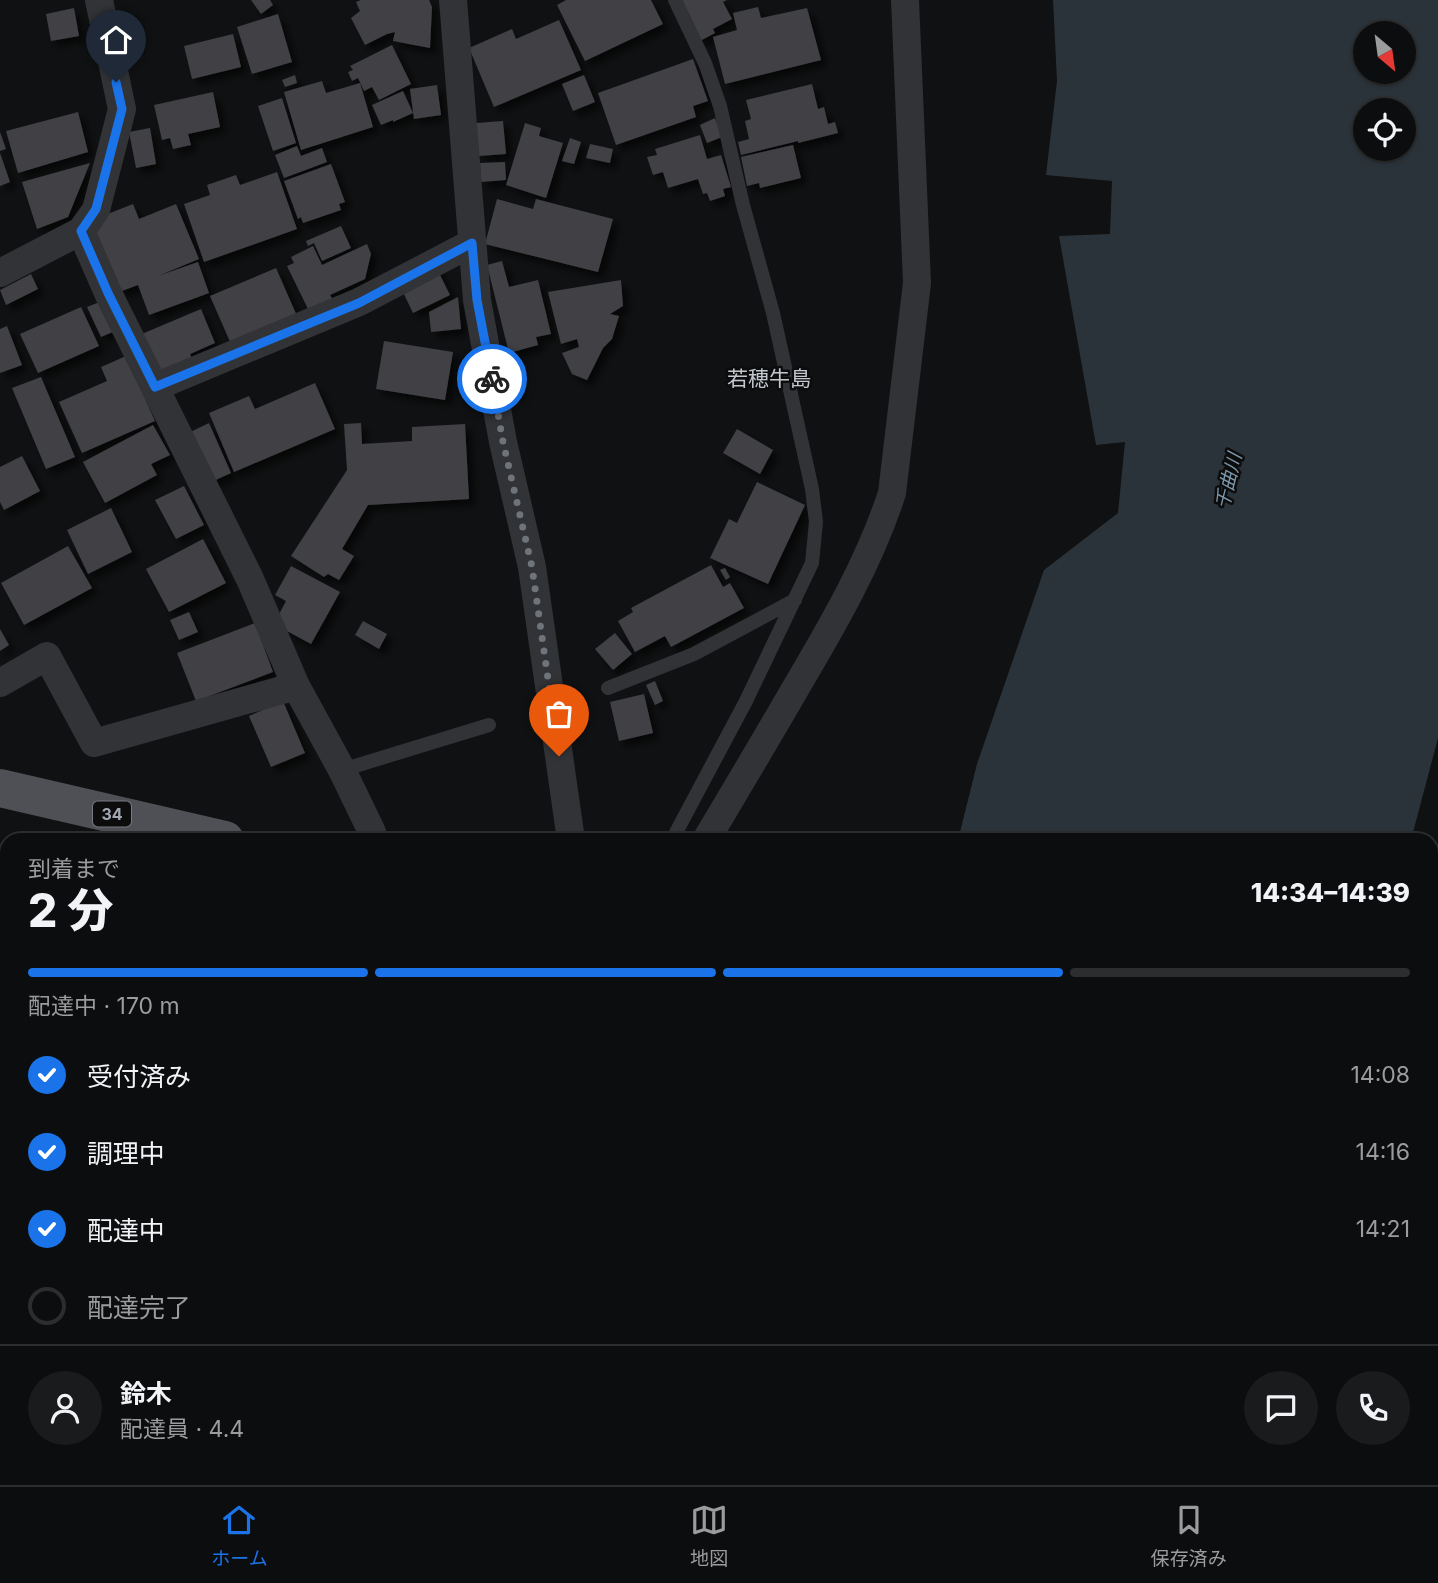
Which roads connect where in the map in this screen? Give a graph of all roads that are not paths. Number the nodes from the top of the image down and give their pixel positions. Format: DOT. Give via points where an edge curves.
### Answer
graph roads {
  1 [pos="99,0"];
  2 [pos="453,0"];
  3 [pos="675,0"];
  4 [pos="905,0"];
  5 [pos="81,231"];
  6 [pos="472,243"];
  7 [pos="0,272"];
  8 [pos="155,387"];
  9 [pos="795,600"];
  10 [pos="0,682"];
  11 [pos="296,686"];
  12 [pos="608,688"];
  13 [pos="489,725"];
  14 [pos="342,770"];
  15 [pos="0,788"];
  16 [pos="372,832"];
  17 [pos="195,833"];
  18 [pos="570,833"];
  19 [pos="676,833"];
  20 [pos="710,833"];
  1 -- 5 [label="street" via="122,109 96,209"];
  2 -- 6 [label="street"];
  3 -- 9 [label="lane" via="720,106 812,489 816,522 812,563"];
  4 -- 20 [label="street" via="918,283 892,494 860,574"];
  5 -- 7 [label="street"];
  5 -- 8 [label="street"];
  6 -- 8 [label="street" via="359,303"];
  6 -- 18 [label="street" via="477,300 503,442 532,567"];
  8 -- 11 [label="street" via="250,579"];
  9 -- 12 [label="lane" via="694,654"];
  9 -- 19 [label="lane"];
  10 -- 11 [label="street" via="47,656 94,743"];
  11 -- 14 [label="street"];
  13 -- 14 [label="lane"];
  14 -- 16 [label="street"];
  15 -- 17 [label="main road, 34"];
}
